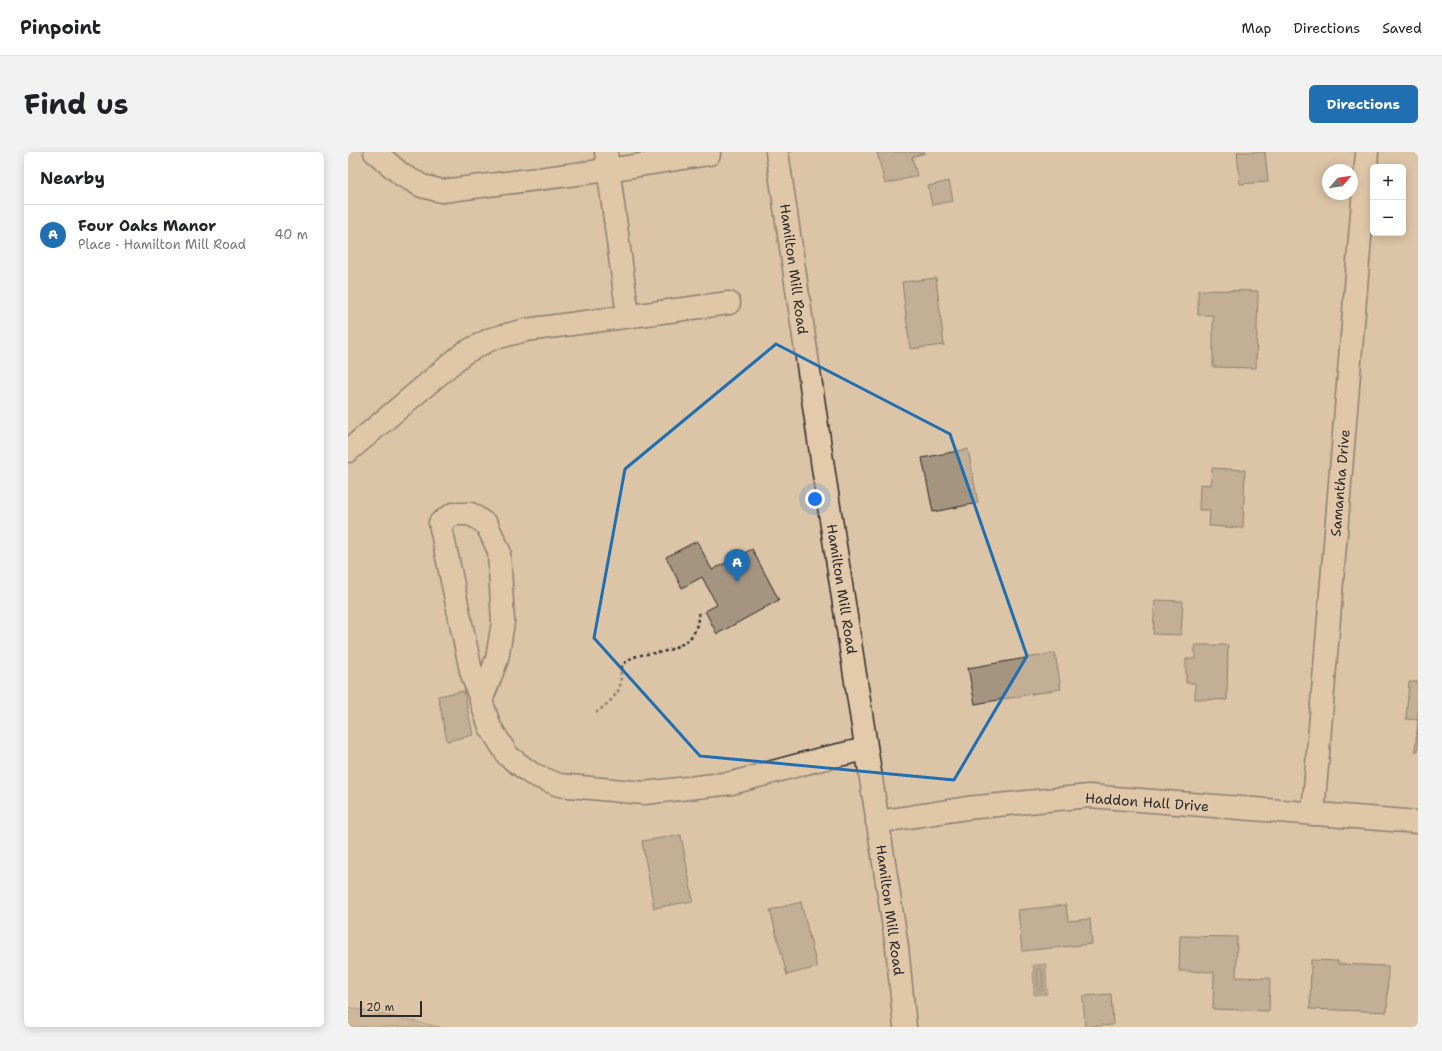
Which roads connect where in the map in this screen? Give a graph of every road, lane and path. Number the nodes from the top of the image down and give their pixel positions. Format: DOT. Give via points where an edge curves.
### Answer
graph roads {
  1 [pos="374,152"];
  2 [pos="777,152"];
  3 [pos="1367,152"];
  4 [pos="709,154"];
  5 [pos="607,161"];
  6 [pos="729,303"];
  7 [pos="628,316"];
  8 [pos="348,451"];
  9 [pos="699,610"];
  10 [pos="481,701"];
  11 [pos="596,714"];
  12 [pos="866,749"];
  13 [pos="1313,814"];
  14 [pos="877,822"];
  15 [pos="1418,822"];
  16 [pos="905,1027"];
  1 -- 5 [label="street" via="402,175 422,186 442,191"];
  2 -- 12 [label="street, Hamilton Mill Road"];
  3 -- 13 [label="street, Samantha Drive"];
  4 -- 5 [label="street"];
  5 -- 7 [label="street"];
  6 -- 7 [label="street"];
  7 -- 8 [label="street" via="526,330 492,339 464,354"];
  9 -- 11 [label="path" via="698,623 686,642 665,651 640,655 624,665 618,692"];
  10 -- 10 [label="street" via="471,672 440,523 453,514 472,514 487,525 499,552 503,622 497,659"];
  10 -- 12 [label="street" via="490,727 508,756 532,774 559,785 644,793 732,783"];
  12 -- 14 [label="street, Hamilton Mill Road"];
  13 -- 14 [label="street, Haddon Hall Drive" via="1090,796 967,808"];
  13 -- 15 [label="street, Haddon Hall Drive"];
  14 -- 16 [label="street, Hamilton Mill Road" via="897,947"];
}
